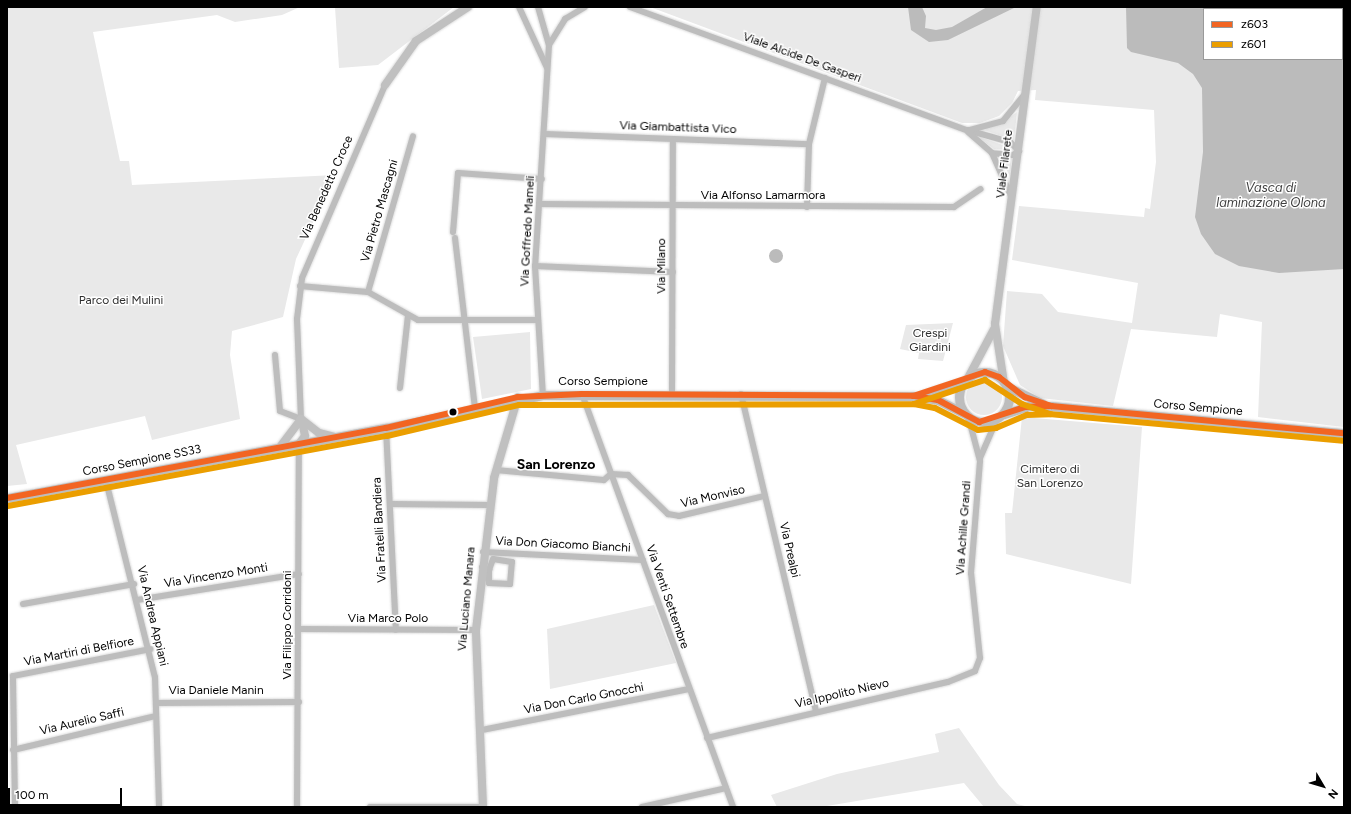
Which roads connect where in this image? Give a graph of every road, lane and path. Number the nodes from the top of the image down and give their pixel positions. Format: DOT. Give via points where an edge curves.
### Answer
graph roads {
  1 [pos="468,7"];
  2 [pos="519,7"];
  3 [pos="538,7"];
  4 [pos="585,7"];
  5 [pos="630,7"];
  6 [pos="1037,7"];
  7 [pos="549,45"];
  8 [pos="548,69"];
  9 [pos="825,78"];
  10 [pos="385,85"];
  11 [pos="1026,92"];
  12 [pos="967,130"];
  13 [pos="545,134"];
  14 [pos="413,136"];
  15 [pos="673,139"];
  16 [pos="809,144"];
  17 [pos="1020,151"];
  18 [pos="992,154"];
  19 [pos="542,179"];
  20 [pos="981,189"];
  21 [pos="1013,201"];
  22 [pos="540,204"];
  23 [pos="673,206"];
  24 [pos="807,207"];
  25 [pos="535,266"];
  26 [pos="673,272"];
  27 [pos="300,286"];
  28 [pos="368,292"];
  29 [pos="408,316"];
  30 [pos="536,320"];
  31 [pos="464,323"];
  32 [pos="995,324"];
  33 [pos="275,355"];
  34 [pos="966,379"];
  35 [pos="1005,384"];
  36 [pos="400,388"];
  37 [pos="582,394"];
  38 [pos="672,394"];
  39 [pos="741,394"];
  40 [pos="543,395"];
  41 [pos="913,396"];
  42 [pos="518,397"];
  43 [pos="1051,406"];
  44 [pos="475,407"];
  45 [pos="966,415"];
  46 [pos="1000,416"];
  47 [pos="301,418"];
  48 [pos="386,428"];
  49 [pos="296,429"];
  50 [pos="1344,433"];
  51 [pos="335,437"];
  52 [pos="299,444"];
  53 [pos="280,447"];
  54 [pos="980,461"];
  55 [pos="496,470"];
  56 [pos="611,474"];
  57 [pos="106,480"];
  58 [pos="764,496"];
  59 [pos="7,498"];
  60 [pos="390,504"];
  61 [pos="490,505"];
  62 [pos="483,552"];
  63 [pos="643,560"];
  64 [pos="486,568"];
  65 [pos="298,574"];
  66 [pos="134,584"];
  67 [pos="137,600"];
  68 [pos="23,604"];
  69 [pos="300,629"];
  70 [pos="396,630"];
  71 [pos="476,630"];
  72 [pos="150,649"];
  73 [pos="978,666"];
  74 [pos="689,689"];
  75 [pos="299,702"];
  76 [pos="156,703"];
  77 [pos="816,711"];
  78 [pos="156,716"];
  79 [pos="482,730"];
  80 [pos="707,738"];
  81 [pos="13,750"];
  82 [pos="726,788"];
  83 [pos="15,807"];
  84 [pos="159,807"];
  85 [pos="297,807"];
  86 [pos="370,807"];
  87 [pos="483,807"];
  88 [pos="642,807"];
  89 [pos="733,807"];
  1 -- 10 [label="street, Via Benedetto Croce" via="413,45"];
  2 -- 8 [label="street, Via Goffredo Mameli"];
  3 -- 7 [label="street, Via Goffredo Mameli"];
  4 -- 7 [label="street, Via Goffredo Mameli" via="565,19"];
  5 -- 9 [label="street, Viale Alcide De Gasperi"];
  6 -- 11 [label="street, Viale Filarete"];
  7 -- 8 [label="street, Via Goffredo Mameli"];
  8 -- 13 [label="street, Via Goffredo Mameli"];
  9 -- 12 [label="street, Viale Alcide De Gasperi"];
  9 -- 16 [label="street"];
  10 -- 27 [label="street, Via Benedetto Croce" via="310,255"];
  11 -- 12 [label="street" via="1017,108 1003,121"];
  11 -- 17 [label="street, Viale Filarete"];
  12 -- 17 [label="street, Viale Alcide De Gasperi" via="1010,142"];
  12 -- 18 [label="street, Viale Alcide De Gasperi"];
  13 -- 15 [label="street, Via Giambattista Vico"];
  13 -- 19 [label="street, Via Goffredo Mameli"];
  14 -- 28 [label="street, Via Pietro Mascagni"];
  15 -- 16 [label="street, Via Giambattista Vico"];
  15 -- 23 [label="street, Via Milano"];
  16 -- 24 [label="street"];
  17 -- 18 [label="street" via="1013,155"];
  17 -- 21 [label="street, Viale Filarete"];
  18 -- 21 [label="street, Viale Alcide De Gasperi"];
  19 -- 22 [label="street, Via Goffredo Mameli"];
  19 -- 31 [label="street" via="458,173 454,235"];
  20 -- 24 [label="street, Via Alfonso Lamarmora" via="954,207"];
  21 -- 32 [label="street, Viale Filarete"];
  22 -- 23 [label="street, Via Alfonso Lamarmora"];
  22 -- 25 [label="street, Via Goffredo Mameli"];
  23 -- 24 [label="street, Via Alfonso Lamarmora"];
  23 -- 26 [label="street, Via Milano"];
  25 -- 26 [label="street"];
  25 -- 30 [label="street, Via Goffredo Mameli"];
  26 -- 38 [label="street, Via Milano"];
  27 -- 28 [label="street"];
  27 -- 47 [label="street, Via Benedetto Croce" via="297,319"];
  28 -- 29 [label="street"];
  29 -- 31 [label="street"];
  29 -- 36 [label="street"];
  30 -- 31 [label="street"];
  30 -- 40 [label="street, Via Goffredo Mameli"];
  31 -- 44 [label="street"];
  32 -- 34 [label="street, Viale Filarete"];
  32 -- 35 [label="street, Viale Filarete"];
  33 -- 47 [label="street" via="280,411"];
  34 -- 35 [label="main road" via="985,372"];
  34 -- 41 [label="main road, Corso Sempione"];
  34 -- 45 [label="main road" via="959,394"];
  35 -- 43 [label="main road, Corso Sempione" via="1036,403"];
  35 -- 46 [label="main road" via="1009,396"];
  37 -- 38 [label="main road, Corso Sempione"];
  37 -- 40 [label="main road, Corso Sempione"];
  37 -- 56 [label="street, Via Venti Settembre"];
  38 -- 39 [label="main road, Corso Sempione"];
  39 -- 41 [label="main road, Corso Sempione"];
  39 -- 58 [label="street, Via Prealpi"];
  40 -- 42 [label="main road, Corso Sempione"];
  41 -- 45 [label="main road, Corso Sempione" via="938,400"];
  42 -- 44 [label="main road, Corso Sempione"];
  42 -- 55 [label="street, Via Luciano Manara"];
  43 -- 46 [label="main road, Corso Sempione" via="1029,406"];
  43 -- 50 [label="main road, Corso Sempione"];
  44 -- 48 [label="main road, Corso Sempione"];
  45 -- 46 [label="main road" via="979,422"];
  45 -- 54 [label="street, Via Achille Grandi"];
  46 -- 54 [label="street, Via Achille Grandi"];
  47 -- 49 [label="street, Via Benedetto Croce"];
  47 -- 51 [label="street" via="320,433"];
  47 -- 52 [label="street, Via Benedetto Croce" via="305,436"];
  48 -- 51 [label="main road, Corso Sempione"];
  48 -- 60 [label="street, Via Fratelli Bandiera"];
  49 -- 52 [label="street"];
  49 -- 53 [label="street, Via Benedetto Croce"];
  51 -- 52 [label="main road, Corso Sempione"];
  52 -- 53 [label="main road, Corso Sempione SS33"];
  52 -- 65 [label="street, Via Filippo Corridoni"];
  53 -- 57 [label="main road, Corso Sempione SS33"];
  54 -- 73 [label="street, Via Achille Grandi" via="971,573 980,658"];
  55 -- 56 [label="street" via="604,480"];
  55 -- 61 [label="street, Via Luciano Manara"];
  56 -- 58 [label="street, Via Monviso" via="628,475 668,514 679,516"];
  56 -- 63 [label="street, Via Venti Settembre"];
  57 -- 59 [label="main road, Corso Sempione SS33"];
  57 -- 66 [label="street, Via Andrea Appiani"];
  58 -- 77 [label="street, Via Prealpi"];
  60 -- 61 [label="street"];
  60 -- 70 [label="street, Via Fratelli Bandiera"];
  61 -- 62 [label="street, Via Luciano Manara"];
  62 -- 63 [label="street, Via Don Giacomo Bianchi"];
  62 -- 64 [label="street, Via Luciano Manara"];
  63 -- 74 [label="street, Via Venti Settembre"];
  64 -- 64 [label="street" via="489,583 510,584 512,562 494,559"];
  64 -- 71 [label="street, Via Luciano Manara"];
  65 -- 67 [label="street, Via Vincenzo Monti"];
  65 -- 69 [label="street, Via Filippo Corridoni"];
  66 -- 67 [label="street, Via Andrea Appiani"];
  66 -- 68 [label="street"];
  67 -- 72 [label="street, Via Andrea Appiani"];
  69 -- 70 [label="street, Via Marco Polo"];
  69 -- 75 [label="street, Via Filippo Corridoni"];
  70 -- 71 [label="street, Via Marco Polo"];
  71 -- 79 [label="street, Via Luciano Manara" via="474,656"];
  72 -- 76 [label="street, Via Andrea Appiani"];
  72 -- 81 [label="street, Via Martiri di Belfiore" via="13,676"];
  73 -- 77 [label="street, Via Ippolito Nievo" via="971,673 948,682"];
  74 -- 79 [label="street, Via Don Carlo Gnocchi"];
  74 -- 80 [label="street, Via Venti Settembre"];
  75 -- 76 [label="street, Via Daniele Manin"];
  75 -- 85 [label="street, Via Filippo Corridoni"];
  76 -- 78 [label="street, Via Andrea Appiani"];
  77 -- 80 [label="street, Via Ippolito Nievo"];
  78 -- 81 [label="street, Via Aurelio Saffi"];
  78 -- 84 [label="street, Via Andrea Appiani"];
  79 -- 87 [label="street, Via Luciano Manara"];
  80 -- 82 [label="street, Via Venti Settembre"];
  81 -- 83 [label="street"];
  82 -- 88 [label="street"];
  82 -- 89 [label="street, Via Venti Settembre"];
  86 -- 87 [label="street"];
}
